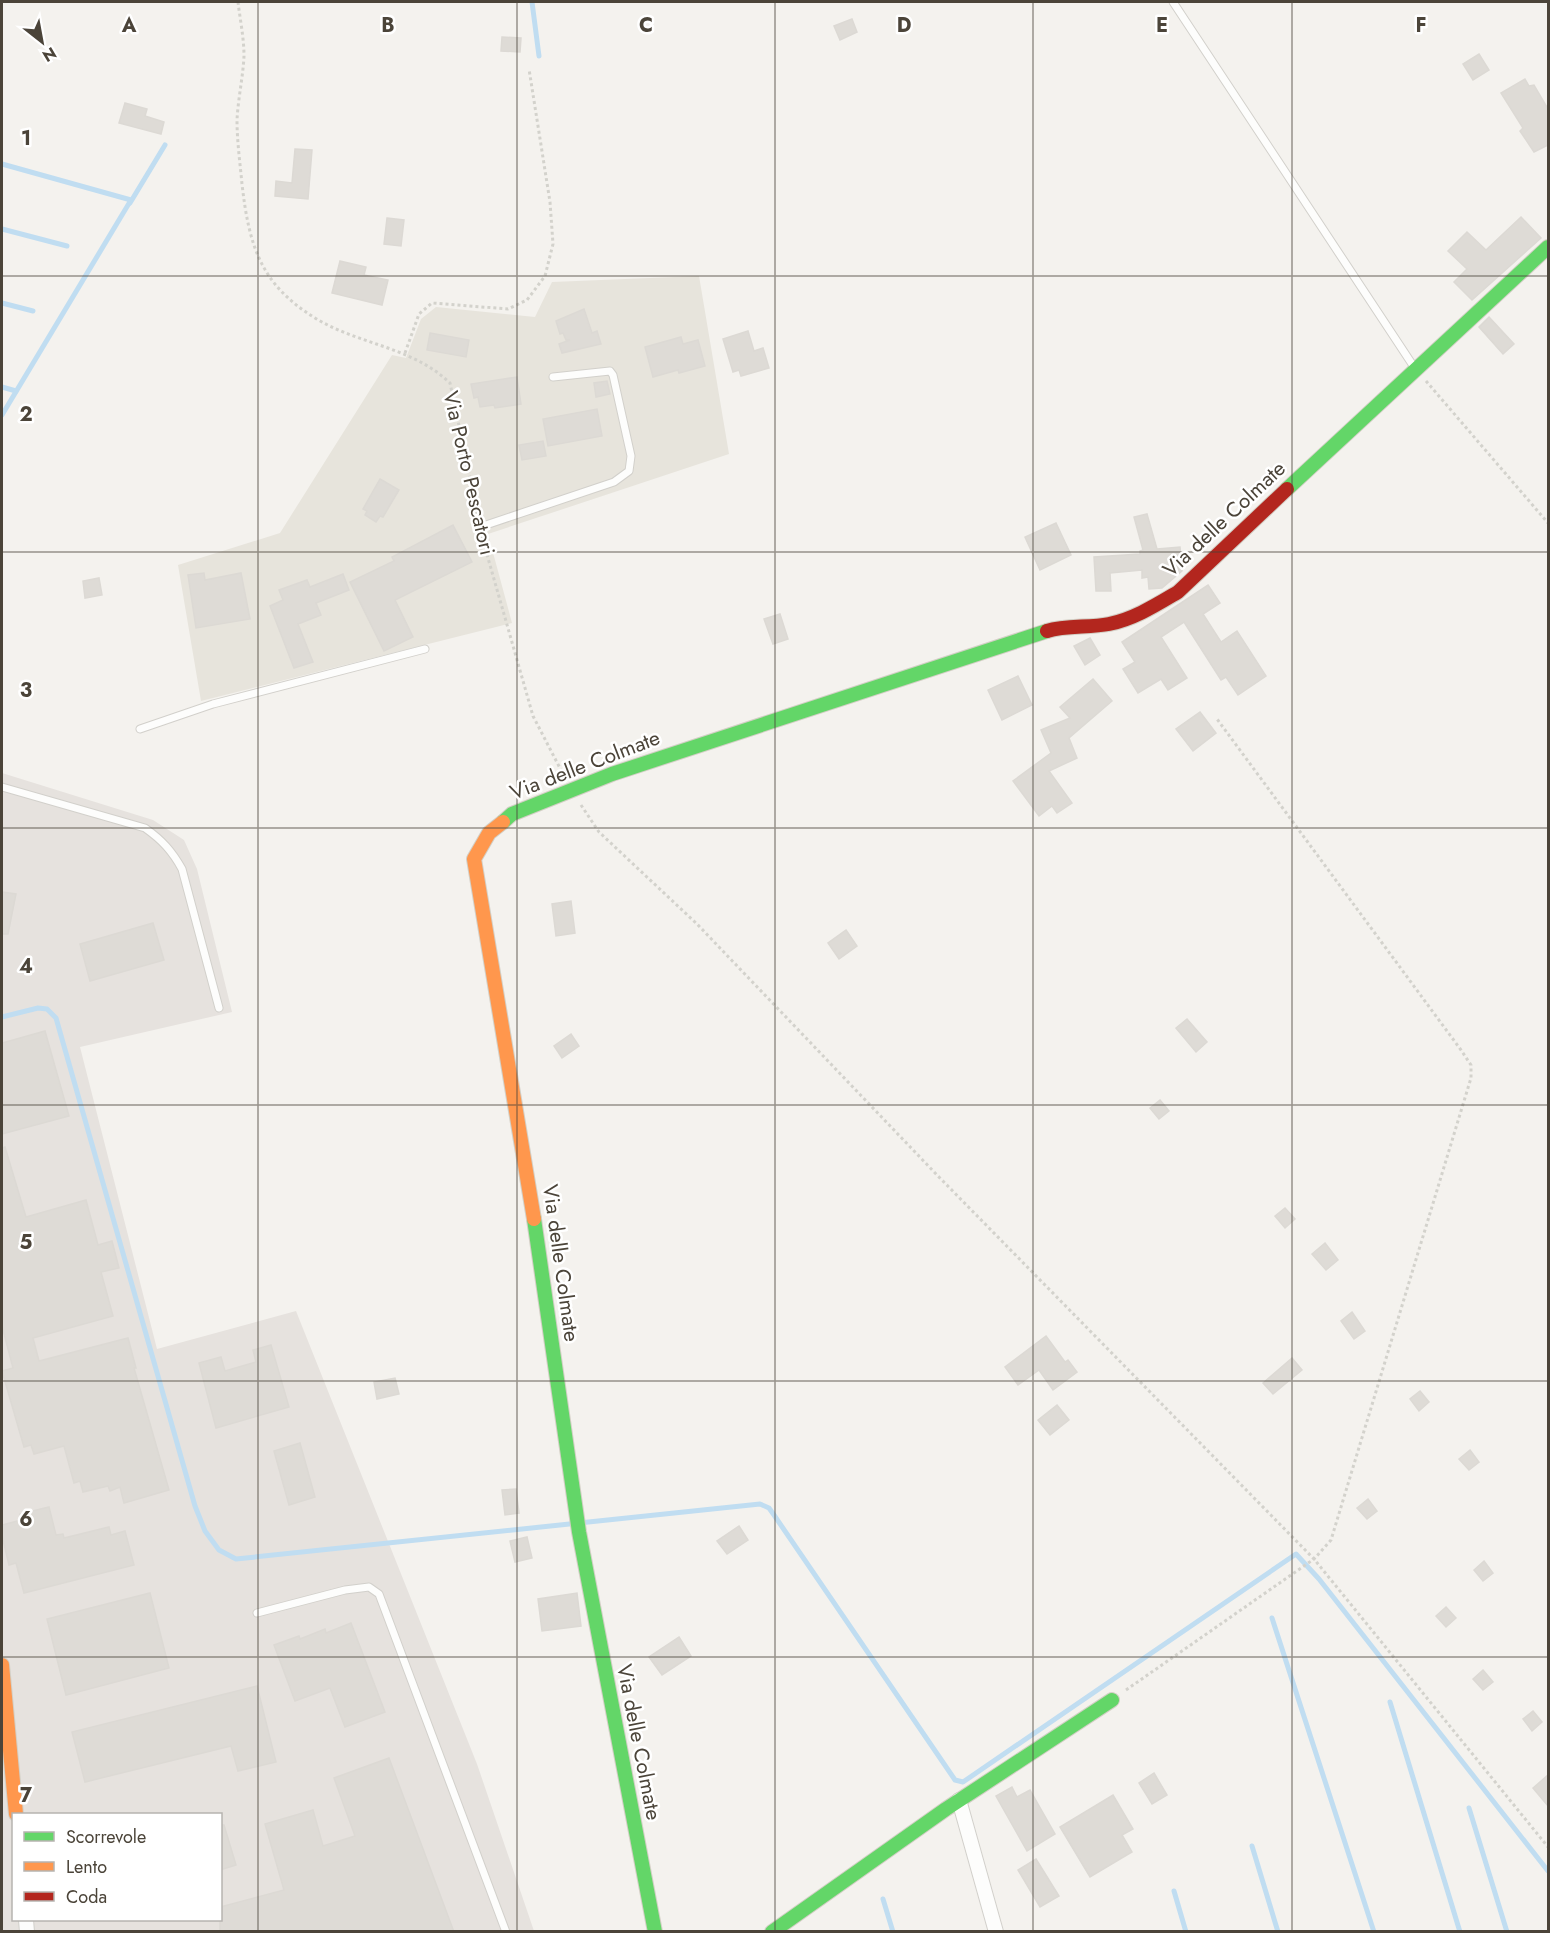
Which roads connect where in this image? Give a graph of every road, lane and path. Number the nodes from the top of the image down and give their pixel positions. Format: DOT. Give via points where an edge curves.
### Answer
graph roads {
  1 [pos="238,2"];
  2 [pos="1173,2"];
  3 [pos="529,69"];
  4 [pos="1548,248"];
  5 [pos="405,353"];
  6 [pos="1415,369"];
  7 [pos="553,377"];
  8 [pos="1548,523"];
  9 [pos="480,527"];
  10 [pos="425,648"];
  11 [pos="1217,719"];
  12 [pos="140,729"];
  13 [pos="2,787"];
  14 [pos="571,790"];
  15 [pos="219,1008"];
  16 [pos="1314,1558"];
  17 [pos="257,1613"];
  18 [pos="2,1665"];
  19 [pos="1112,1700"];
  20 [pos="959,1800"];
  21 [pos="16,1813"];
  22 [pos="1548,1847"];
  23 [pos="506,1932"];
  24 [pos="655,1932"];
  25 [pos="771,1932"];
  26 [pos="996,1932"];
  1 -- 5 [label="path, Via Porto Pescatori" via="244,55 237,119 239,157 253,247 279,290 298,307 322,322"];
  2 -- 6 [label="lane"];
  3 -- 5 [label="path" via="553,243 545,276 528,300 508,309 432,303 419,314"];
  4 -- 6 [label="street, Via delle Colmate"];
  5 -- 9 [label="path, Via Porto Pescatori" via="436,370 450,383"];
  6 -- 8 [label="path"];
  6 -- 14 [label="street, Via delle Colmate" via="1178,592 1140,614 1110,624 1053,629"];
  7 -- 9 [label="lane" via="610,371 631,456 629,471 615,482"];
  9 -- 14 [label="path, Via Porto Pescatori" via="533,716"];
  10 -- 12 [label="lane" via="213,704"];
  11 -- 16 [label="path" via="1471,1065 1471,1078 1331,1540"];
  13 -- 15 [label="lane" via="145,828 162,840 182,869"];
  14 -- 16 [label="path, Via Porto Pescatori" via="599,832 697,924 937,1175"];
  14 -- 24 [label="street, Via delle Colmate" via="512,814 489,832 474,859 529,1183 579,1532"];
  16 -- 19 [label="path"];
  16 -- 22 [label="path, Via Porto Pescatori"];
  17 -- 23 [label="lane" via="345,1590 369,1587 379,1594"];
  18 -- 21 [label="street"];
  19 -- 20 [label="street"];
  20 -- 25 [label="street"];
  20 -- 26 [label="street"];
}
